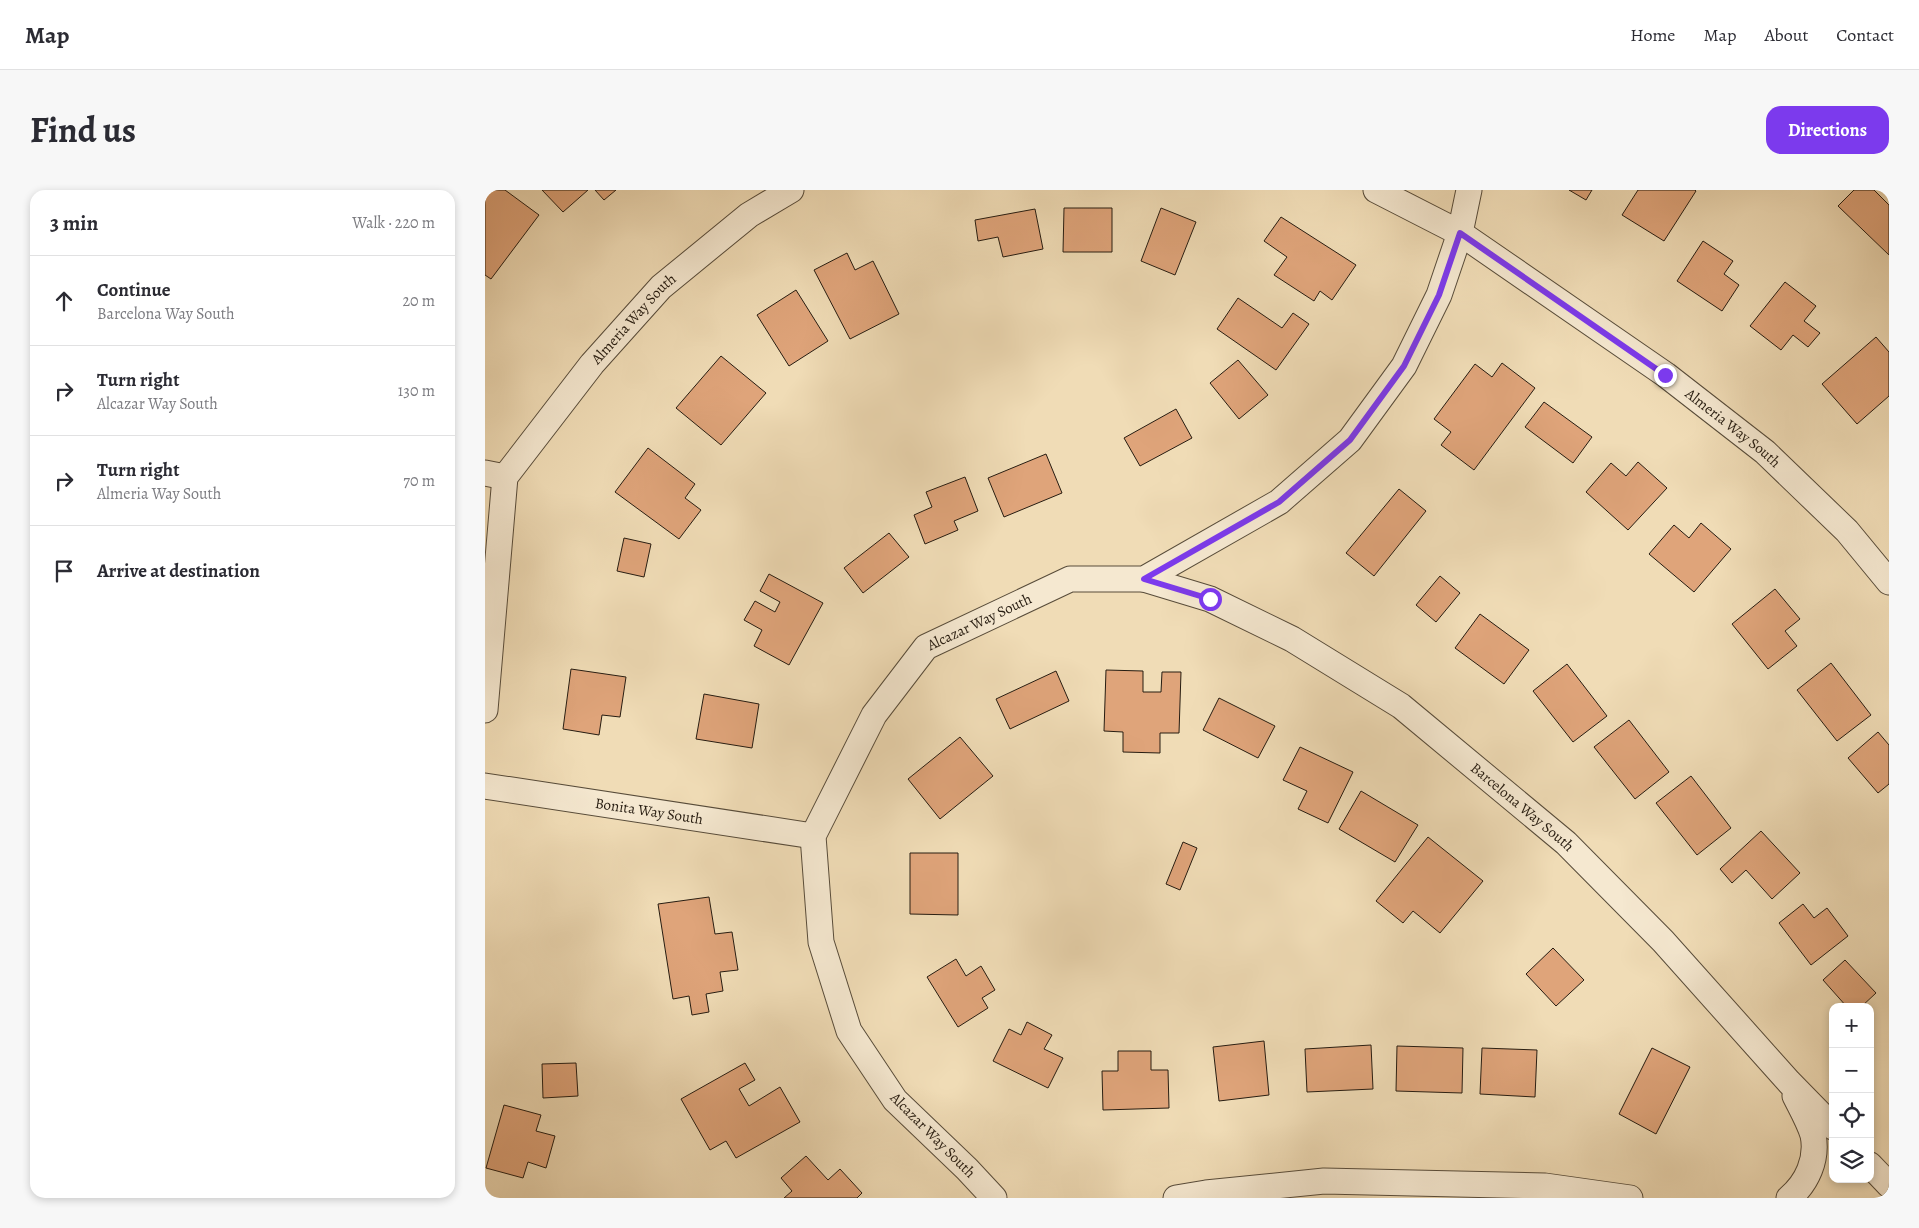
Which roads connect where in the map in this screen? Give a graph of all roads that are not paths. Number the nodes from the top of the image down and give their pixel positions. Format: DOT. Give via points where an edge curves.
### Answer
graph roads {
  1 [pos="791,190"];
  2 [pos="1376,190"];
  3 [pos="1469,190"];
  4 [pos="1460,233"];
  5 [pos="495,475"];
  6 [pos="1144,579"];
  7 [pos="1889,582"];
  8 [pos="485,710"];
  9 [pos="485,786"];
  10 [pos="813,836"];
  11 [pos="1789,1082"];
  12 [pos="1829,1123"];
  13 [pos="1874,1169"];
  14 [pos="1889,1184"];
  15 [pos="994,1198"];
  16 [pos="1176,1198"];
  17 [pos="1630,1198"];
  18 [pos="1789,1198"];
  1 -- 5 [label="street, Almeria Way South" via="749,215 661,287"];
  2 -- 4 [label="street, Almeria Way South"];
  3 -- 4 [label="street, Alcazar Way South"];
  4 -- 6 [label="street, Alcazar Way South" via="1439,295 1404,366 1350,440 1279,502"];
  4 -- 7 [label="street, Almeria Way South" via="1665,375 1765,452 1847,531"];
  5 -- 8 [label="street, Almeria Way South"];
  6 -- 10 [label="street, Alcazar Way South" via="1070,580 926,647 874,715"];
  6 -- 11 [label="street, Barcelona Way South" via="1210,599 1268,627 1401,706 1566,843 1663,941"];
  9 -- 10 [label="street, Bonita Way South"];
  10 -- 15 [label="street, Alcazar Way South" via="821,942 849,1032 895,1100"];
  11 -- 12 [label="street, Barcelona Way South"];
  11 -- 18 [label="street" via="1813,1136 1813,1160 1803,1186"];
  13 -- 14 [label="street"];
  16 -- 17 [label="street" via="1324,1182 1545,1186"];
}
